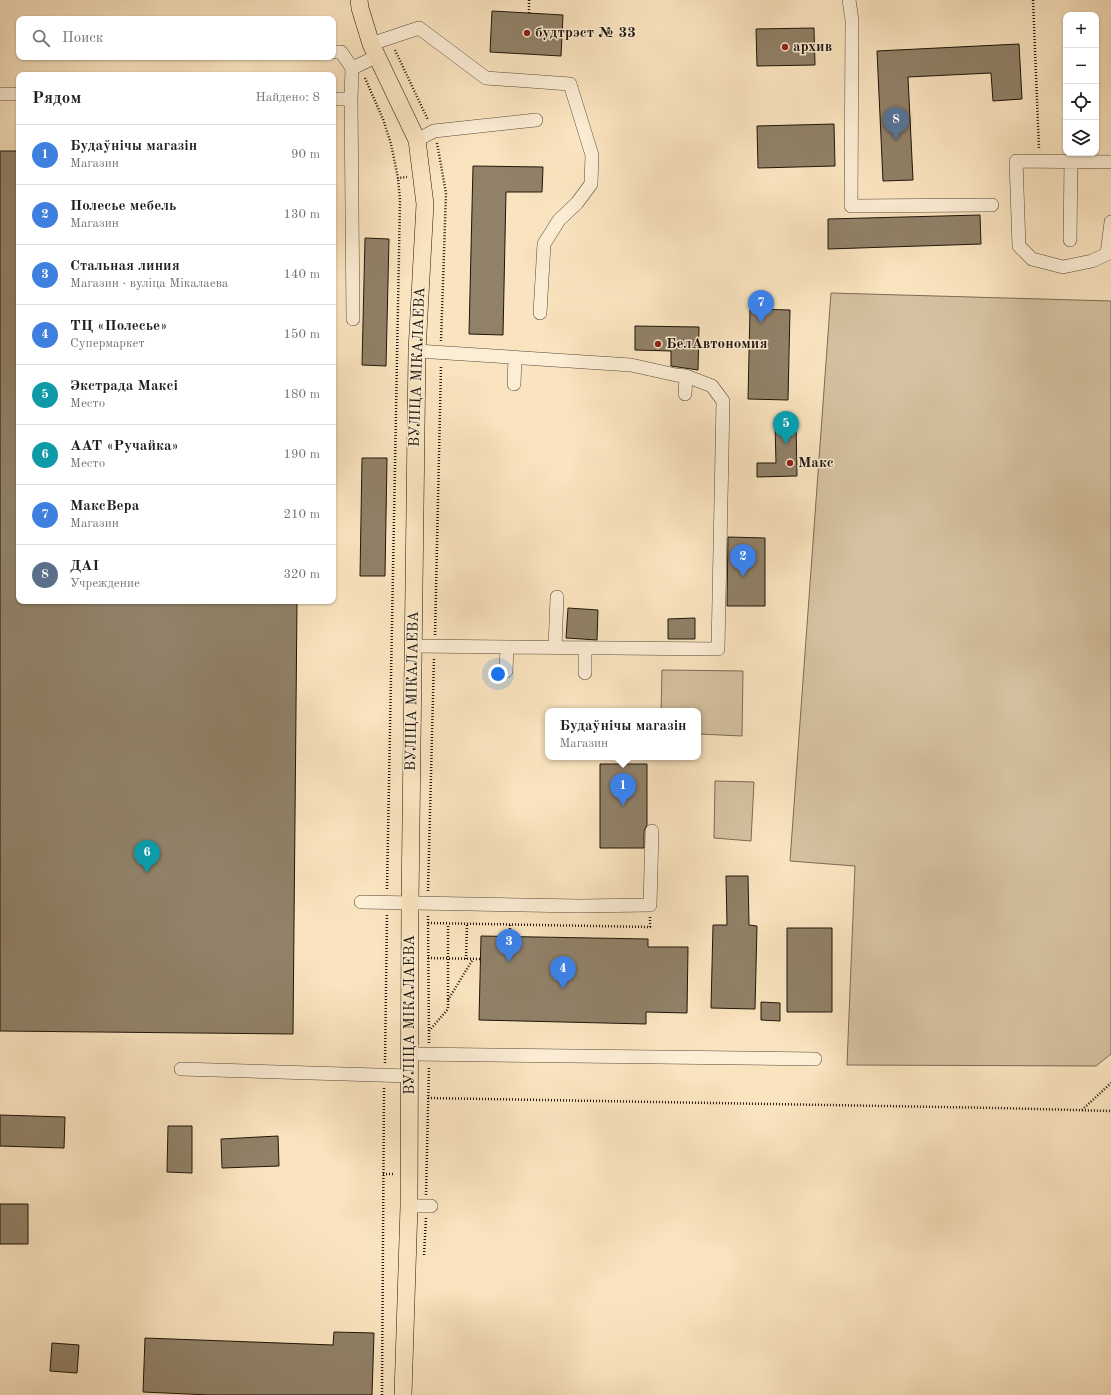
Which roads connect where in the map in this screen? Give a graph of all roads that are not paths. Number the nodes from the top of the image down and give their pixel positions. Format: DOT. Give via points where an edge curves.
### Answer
graph roads {
  1 [pos="359,0"];
  2 [pos="849,0"];
  3 [pos="374,50"];
  4 [pos="336,52"];
  5 [pos="356,66"];
  6 [pos="0,94"];
  7 [pos="16,94"];
  8 [pos="336,99"];
  9 [pos="351,99"];
  10 [pos="536,120"];
  11 [pos="417,140"];
  12 [pos="1071,162"];
  13 [pos="1111,162"];
  14 [pos="992,205"];
  15 [pos="1111,222"];
  16 [pos="1070,240"];
  17 [pos="540,313"];
  18 [pos="353,319"];
  19 [pos="417,351"];
  20 [pos="515,357"];
  21 [pos="686,376"];
  22 [pos="514,384"];
  23 [pos="685,394"];
  24 [pos="556,597"];
  25 [pos="413,646"];
  26 [pos="507,647"];
  27 [pos="555,647"];
  28 [pos="585,648"];
  29 [pos="506,671"];
  30 [pos="585,673"];
  31 [pos="652,831"];
  32 [pos="361,902"];
  33 [pos="410,902"];
  34 [pos="410,1054"];
  35 [pos="815,1059"];
  36 [pos="181,1069"];
  37 [pos="410,1076"];
  38 [pos="409,1206"];
  39 [pos="428,1206"];
  40 [pos="402,1395"];
  1 -- 3 [label="main road, ВУЛІЦА МІКАЛАЕВА"];
  2 -- 14 [label="lane" via="852,20 851,206"];
  3 -- 5 [label="lane"];
  3 -- 11 [label="main road, ВУЛІЦА МІКАЛАЕВА"];
  3 -- 17 [label="lane" via="389,38 419,28 486,78 570,84 592,155 591,184 560,220 544,244"];
  4 -- 5 [label="lane" via="341,52"];
  5 -- 9 [label="lane"];
  6 -- 7 [label="lane"];
  8 -- 9 [label="lane"];
  9 -- 18 [label="lane"];
  10 -- 11 [label="lane" via="434,131"];
  11 -- 19 [label="main road, ВУЛІЦА МІКАЛАЕВА" via="425,204"];
  12 -- 13 [label="lane"];
  12 -- 15 [label="lane" via="1016,161 1019,246 1032,259 1063,267 1092,261 1108,254"];
  12 -- 16 [label="lane"];
  19 -- 20 [label="lane"];
  19 -- 25 [label="main road, ВУЛІЦА МІКАЛАЕВА"];
  20 -- 21 [label="lane" via="631,365"];
  20 -- 22 [label="lane"];
  21 -- 23 [label="lane"];
  21 -- 28 [label="lane" via="712,386 724,401 718,649"];
  24 -- 27 [label="lane"];
  25 -- 26 [label="lane"];
  25 -- 33 [label="main road, ВУЛІЦА МІКАЛАЕВА"];
  26 -- 27 [label="lane"];
  26 -- 29 [label="lane"];
  27 -- 28 [label="lane"];
  28 -- 30 [label="lane"];
  31 -- 33 [label="lane" via="650,905"];
  32 -- 33 [label="lane"];
  33 -- 34 [label="main road, ВУЛІЦА МІКАЛАЕВА"];
  34 -- 35 [label="lane"];
  34 -- 37 [label="main road, ВУЛІЦА МІКАЛАЕВА"];
  36 -- 37 [label="lane"];
  37 -- 38 [label="main road, ВУЛІЦА МІКАЛАЕВА"];
  38 -- 39 [label="lane"];
  38 -- 40 [label="main road, ВУЛІЦА МІКАЛАЕВА"];
}
